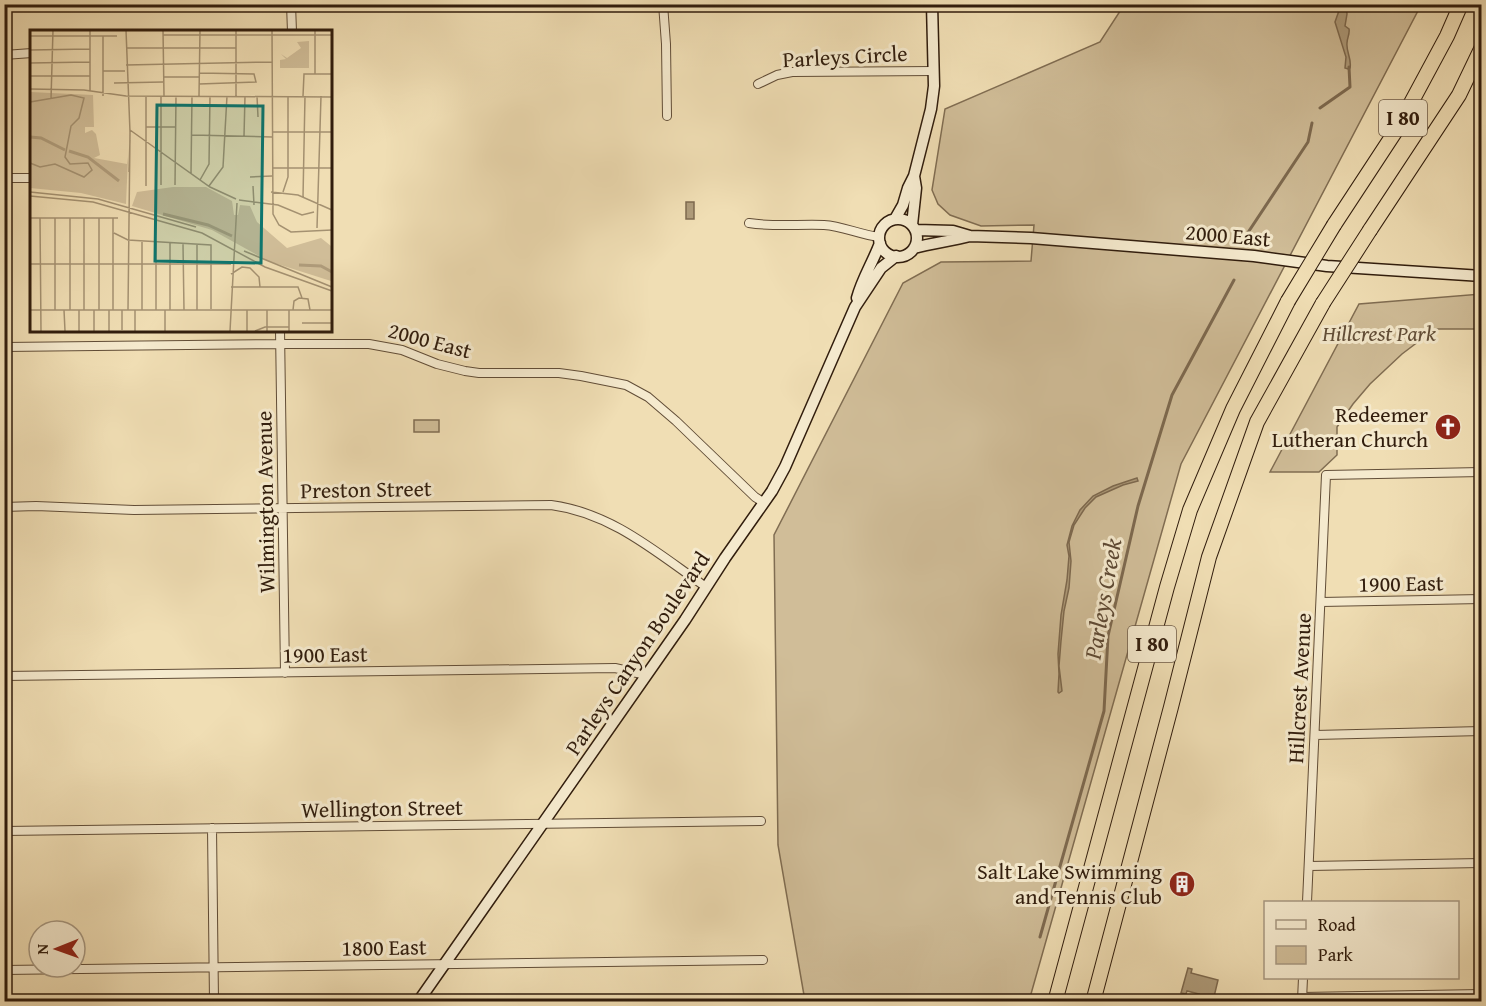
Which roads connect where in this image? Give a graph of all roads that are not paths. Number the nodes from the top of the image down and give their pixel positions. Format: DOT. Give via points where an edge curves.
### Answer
graph roads {
  1 [pos="291,4"];
  2 [pos="663,4"];
  3 [pos="932,4"];
  4 [pos="1461,4"];
  5 [pos="292,30"];
  6 [pos="1482,47"];
  7 [pos="30,53"];
  8 [pos="4,55"];
  9 [pos="934,71"];
  10 [pos="759,84"];
  11 [pos="667,116"];
  12 [pos="914,177"];
  13 [pos="4,178"];
  14 [pos="30,178"];
  15 [pos="895,219"];
  16 [pos="749,223"];
  17 [pos="914,227"];
  18 [pos="970,236"];
  19 [pos="880,240"];
  20 [pos="914,248"];
  21 [pos="896,256"];
  22 [pos="1482,276"];
  23 [pos="855,307"];
  24 [pos="280,332"];
  25 [pos="280,344"];
  26 [pos="4,347"];
  27 [pos="1482,472"];
  28 [pos="763,502"];
  29 [pos="4,507"];
  30 [pos="283,508"];
  31 [pos="706,587"];
  32 [pos="1482,599"];
  33 [pos="1321,602"];
  34 [pos="285,673"];
  35 [pos="646,675"];
  36 [pos="4,676"];
  37 [pos="1482,731"];
  38 [pos="1315,735"];
  39 [pos="760,821"];
  40 [pos="542,824"];
  41 [pos="212,828"];
  42 [pos="4,831"];
  43 [pos="1482,863"];
  44 [pos="1309,866"];
  45 [pos="1307,901"];
  46 [pos="763,960"];
  47 [pos="444,964"];
  48 [pos="214,967"];
  49 [pos="4,970"];
  50 [pos="1303,979"];
  51 [pos="1482,994"];
  52 [pos="1302,999"];
  53 [pos="214,1002"];
  54 [pos="418,1002"];
  55 [pos="1055,1002"];
  56 [pos="1093,1002"];
  1 -- 5 [label="street"];
  2 -- 11 [label="street"];
  3 -- 9 [label="street"];
  4 -- 55 [label="highway, I 80, bridge" via="1397,129 1288,301 1233,409 1190,510"];
  6 -- 56 [label="highway, I 80, bridge" via="1459,95 1323,303 1257,422 1209,557"];
  7 -- 8 [label="street"];
  9 -- 10 [label="street, Parleys Circle" via="792,72"];
  9 -- 12 [label="street" via="929,120"];
  12 -- 15 [label="street"];
  12 -- 17 [label="street"];
  13 -- 14 [label="street"];
  15 -- 17 [label="street"];
  15 -- 19 [label="street" via="884,225"];
  16 -- 19 [label="street" via="826,225"];
  17 -- 18 [label="street, 2000 East"];
  17 -- 20 [label="street"];
  18 -- 20 [label="street, 2000 East"];
  18 -- 22 [label="street, 2000 East"];
  19 -- 21 [label="street" via="887,253"];
  19 -- 23 [label="street, Parleys Canyon Boulevard"];
  20 -- 21 [label="street"];
  21 -- 23 [label="street, Parleys Canyon Boulevard" via="881,268"];
  23 -- 28 [label="street, Parleys Canyon Boulevard" via="784,467"];
  24 -- 25 [label="street, Wilmington Avenue"];
  25 -- 26 [label="street, 2000 East"];
  25 -- 28 [label="street, 2000 East" via="369,344 479,374 559,373 626,385 660,406"];
  25 -- 30 [label="street, Wilmington Avenue"];
  27 -- 33 [label="street, Hillcrest Avenue" via="1326,475"];
  28 -- 31 [label="street, Parleys Canyon Boulevard"];
  29 -- 30 [label="street, Preston Street"];
  30 -- 31 [label="street, Preston Street" via="561,507 618,527"];
  30 -- 34 [label="street, Wilmington Avenue"];
  31 -- 35 [label="street, Parleys Canyon Boulevard"];
  32 -- 33 [label="street, 1900 East"];
  33 -- 38 [label="street, Hillcrest Avenue"];
  34 -- 35 [label="street, 1900 East" via="615,668"];
  34 -- 36 [label="street, 1900 East"];
  35 -- 40 [label="street, Parleys Canyon Boulevard"];
  37 -- 38 [label="street"];
  38 -- 44 [label="street, Hillcrest Avenue"];
  39 -- 40 [label="street, Wellington Street"];
  40 -- 41 [label="street, Wellington Street"];
  40 -- 47 [label="street, Parleys Canyon Boulevard"];
  41 -- 42 [label="street, Wellington Street"];
  41 -- 48 [label="street"];
  43 -- 44 [label="street"];
  44 -- 45 [label="street, Hillcrest Avenue"];
  46 -- 47 [label="street, 1800 East"];
  47 -- 48 [label="street, 1800 East"];
  47 -- 54 [label="street, Parleys Canyon Boulevard"];
  48 -- 49 [label="street, 1800 East"];
  48 -- 53 [label="street"];
  50 -- 52 [label="street"];
  51 -- 52 [label="street"];
}
